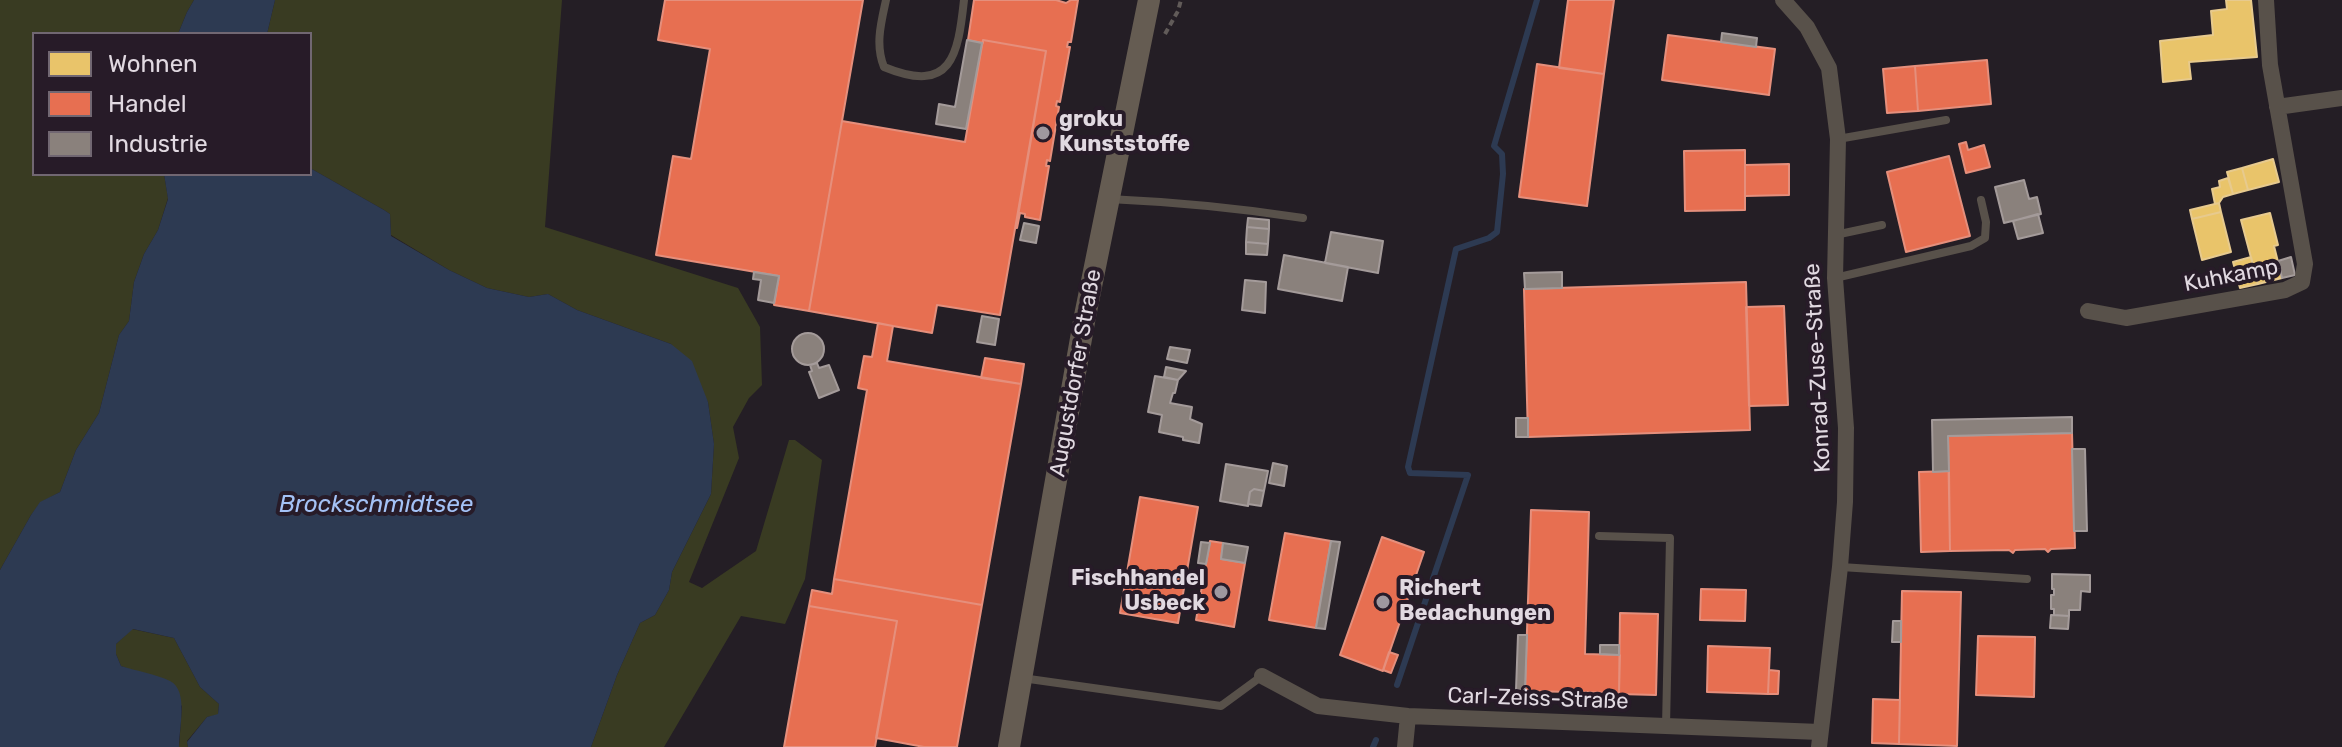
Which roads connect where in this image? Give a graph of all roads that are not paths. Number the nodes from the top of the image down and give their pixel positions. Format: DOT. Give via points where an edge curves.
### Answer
graph roads {
  1 [pos="886,0"];
  2 [pos="964,0"];
  3 [pos="1149,0"];
  4 [pos="1783,0"];
  5 [pos="2266,0"];
  6 [pos="2342,98"];
  7 [pos="2277,107"];
  8 [pos="1946,120"];
  9 [pos="1838,139"];
  10 [pos="1109,199"];
  11 [pos="1981,200"];
  12 [pos="1303,218"];
  13 [pos="1882,225"];
  14 [pos="1834,235"];
  15 [pos="1835,278"];
  16 [pos="2088,311"];
  17 [pos="1599,536"];
  18 [pos="1840,567"];
  19 [pos="2027,579"];
  20 [pos="1262,676"];
  21 [pos="1021,678"];
  22 [pos="1408,716"];
  23 [pos="1666,726"];
  24 [pos="1820,740"];
  25 [pos="1009,747"];
  26 [pos="1405,747"];
  1 -- 2 [label="lane" via="878,54 884,67 922,76 943,70 953,60"];
  3 -- 10 [label="main road, Augustdorfer Straße"];
  4 -- 9 [label="street, Konrad-Zuse-Straße" via="1807,27 1829,68"];
  5 -- 7 [label="street, Kuhkamp"];
  6 -- 7 [label="street"];
  7 -- 16 [label="street, Kuhkamp" via="2305,264 2302,282 2285,290 2126,318"];
  8 -- 9 [label="lane"];
  9 -- 14 [label="street, Konrad-Zuse-Straße"];
  10 -- 12 [label="lane"];
  10 -- 21 [label="main road, Augustdorfer Straße"];
  11 -- 15 [label="lane" via="1985,238 1971,246"];
  13 -- 14 [label="lane"];
  14 -- 15 [label="street, Konrad-Zuse-Straße"];
  15 -- 18 [label="street, Konrad-Zuse-Straße" via="1846,428"];
  17 -- 23 [label="lane" via="1670,538"];
  18 -- 19 [label="lane"];
  18 -- 24 [label="street, Konrad-Zuse-Straße"];
  20 -- 21 [label="lane" via="1221,706"];
  20 -- 22 [label="street, Carl-Zeiss-Straße" via="1318,706"];
  21 -- 25 [label="main road, Augustdorfer Straße"];
  22 -- 23 [label="street, Carl-Zeiss-Straße"];
  22 -- 26 [label="street"];
  23 -- 24 [label="street, Carl-Zeiss-Straße"];
}
